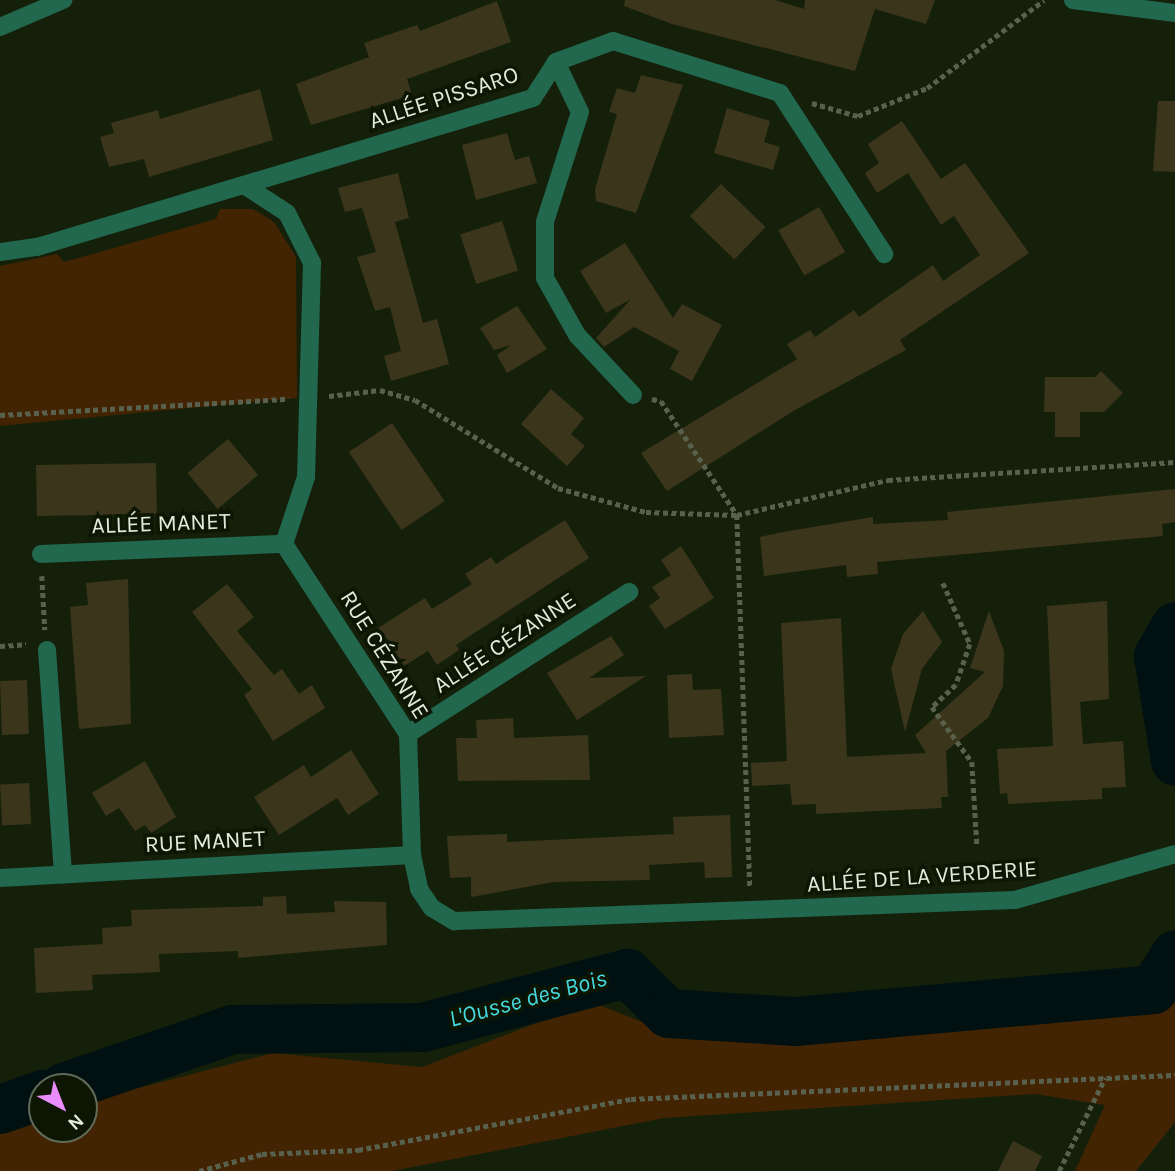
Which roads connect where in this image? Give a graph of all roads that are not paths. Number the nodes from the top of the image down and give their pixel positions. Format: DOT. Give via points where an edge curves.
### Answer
graph roads {
  1 [pos="1073,0"];
  2 [pos="50,2"];
  3 [pos="1175,13"];
  4 [pos="0,27"];
  5 [pos="556,62"];
  6 [pos="244,185"];
  7 [pos="0,252"];
  8 [pos="884,254"];
  9 [pos="633,395"];
  10 [pos="284,544"];
  11 [pos="41,554"];
  12 [pos="629,592"];
  13 [pos="43,645"];
  14 [pos="408,734"];
  15 [pos="1175,854"];
  16 [pos="412,855"];
  17 [pos="62,874"];
  18 [pos="0,878"];
  19 [pos="751,913"];
  1 -- 3 [label="street"];
  2 -- 4 [label="street"];
  5 -- 6 [label="street, ALLÉE PISSARO" via="533,98"];
  5 -- 8 [label="street" via="613,41 780,93"];
  5 -- 9 [label="street" via="580,111 545,222 545,278 577,335"];
  6 -- 7 [label="street, ALLÉE PISSARO"];
  6 -- 10 [label="street" via="287,214 312,263 306,477"];
  10 -- 11 [label="street, ALLÉE MANET"];
  10 -- 14 [label="street, RUE CÉZANNE"];
  12 -- 14 [label="street, ALLÉE CÉZANNE"];
  13 -- 17 [label="street"];
  14 -- 16 [label="street, RUE CÉZANNE"];
  15 -- 19 [label="street, ALLÉE DE LA VERDERIE" via="1015,900"];
  16 -- 17 [label="street, RUE MANET"];
  16 -- 19 [label="street, RUE CÉZANNE" via="419,889 432,908 454,921"];
  17 -- 18 [label="street, RUE MANET"];
}
